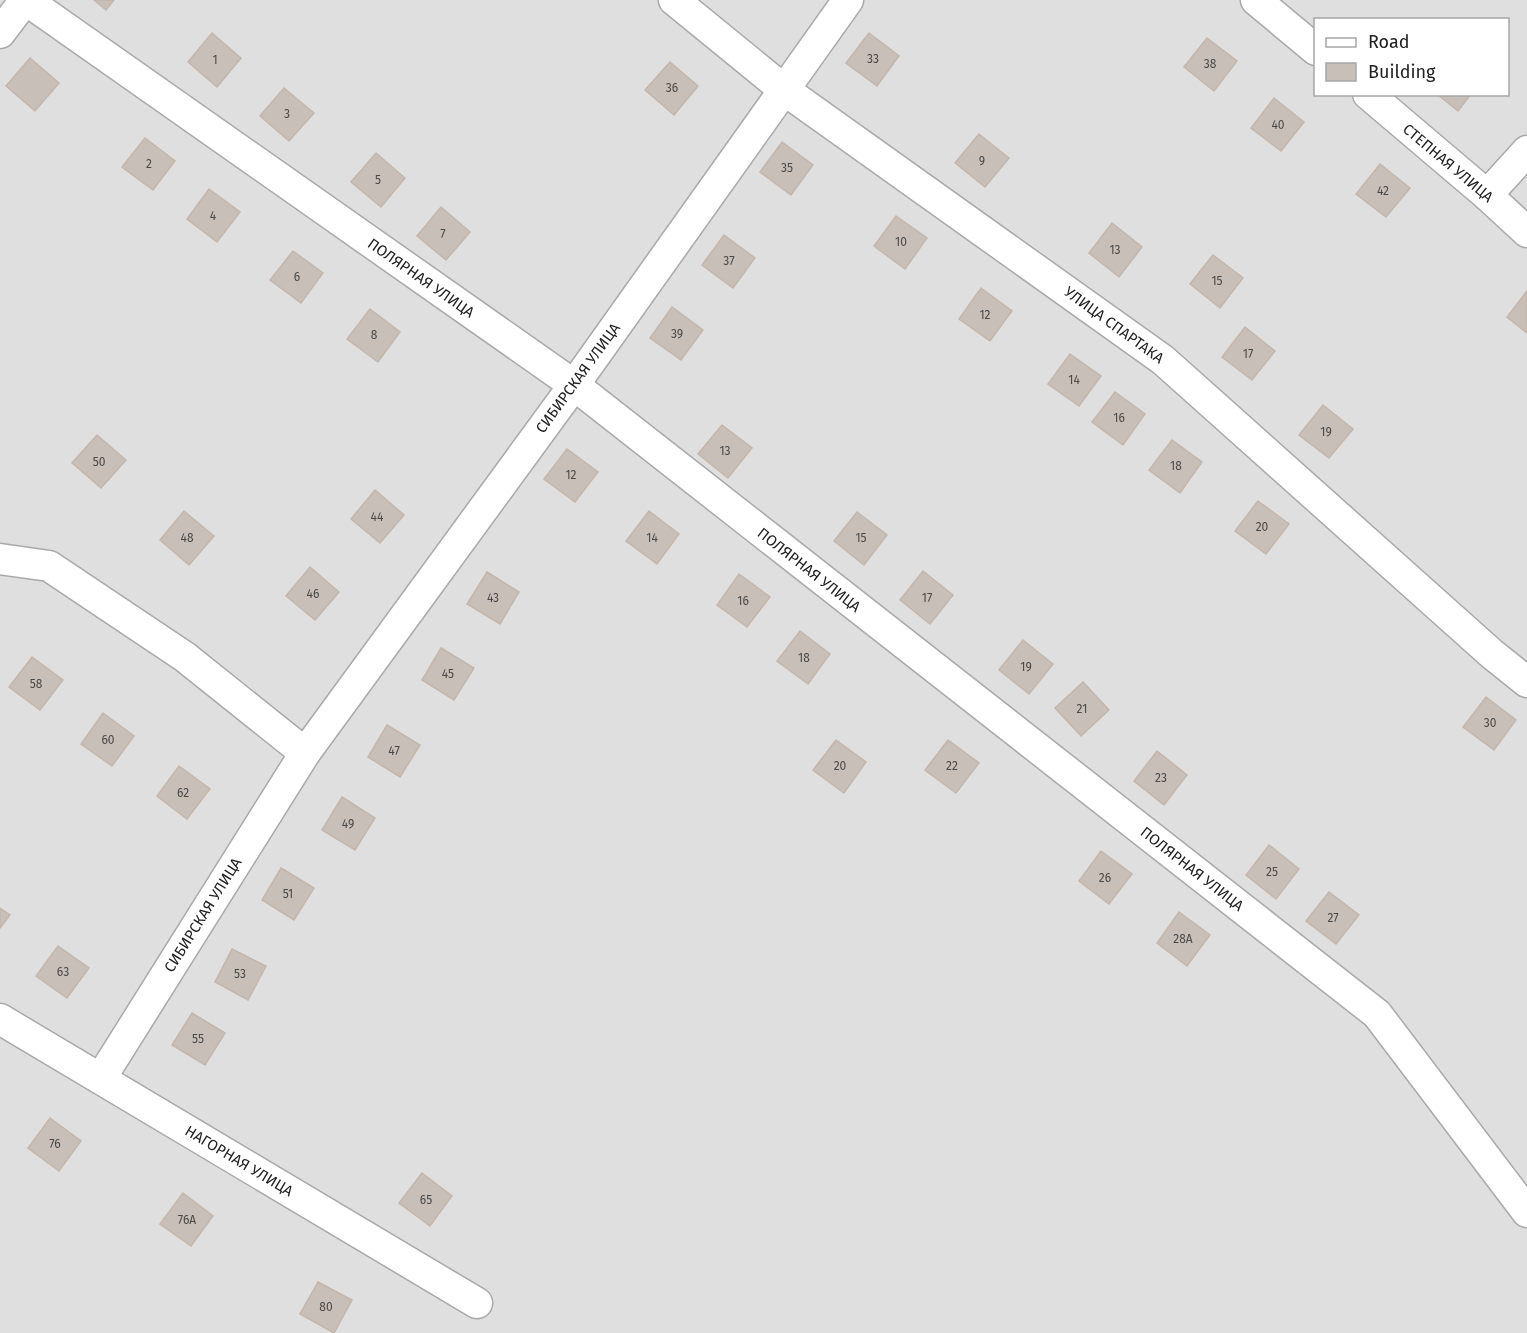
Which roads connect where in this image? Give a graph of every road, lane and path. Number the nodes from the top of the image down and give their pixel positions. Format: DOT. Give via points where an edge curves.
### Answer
graph roads {
  1 [pos="25,0"];
  2 [pos="674,0"];
  3 [pos="848,0"];
  4 [pos="1256,0"];
  5 [pos="0,33"];
  6 [pos="1314,48"];
  7 [pos="783,89"];
  8 [pos="1370,96"];
  9 [pos="1527,151"];
  10 [pos="1487,195"];
  11 [pos="1527,232"];
  12 [pos="574,386"];
  13 [pos="0,559"];
  14 [pos="1527,682"];
  15 [pos="305,753"];
  16 [pos="0,1019"];
  17 [pos="101,1078"];
  18 [pos="1527,1212"];
  19 [pos="477,1304"];
  1 -- 5 [label="street"];
  1 -- 12 [label="street, ПОЛЯРНАЯ УЛИЦА"];
  2 -- 7 [label="street, УЛИЦА СПАРТАКА"];
  3 -- 7 [label="street, СИБИРСКАЯ УЛИЦА"];
  4 -- 6 [label="street"];
  7 -- 12 [label="street, СИБИРСКАЯ УЛИЦА"];
  7 -- 14 [label="street, УЛИЦА СПАРТАКА" via="1164,360"];
  8 -- 10 [label="street, СТЕПНАЯ УЛИЦА"];
  9 -- 10 [label="street"];
  10 -- 11 [label="street, СТЕПНАЯ УЛИЦА"];
  12 -- 15 [label="street, СИБИРСКАЯ УЛИЦА"];
  12 -- 18 [label="street, ПОЛЯРНАЯ УЛИЦА" via="1377,1014"];
  13 -- 15 [label="street" via="49,566 185,657"];
  15 -- 17 [label="street, СИБИРСКАЯ УЛИЦА"];
  16 -- 17 [label="street, НАГОРНАЯ УЛИЦА"];
  17 -- 19 [label="street, НАГОРНАЯ УЛИЦА"];
}
